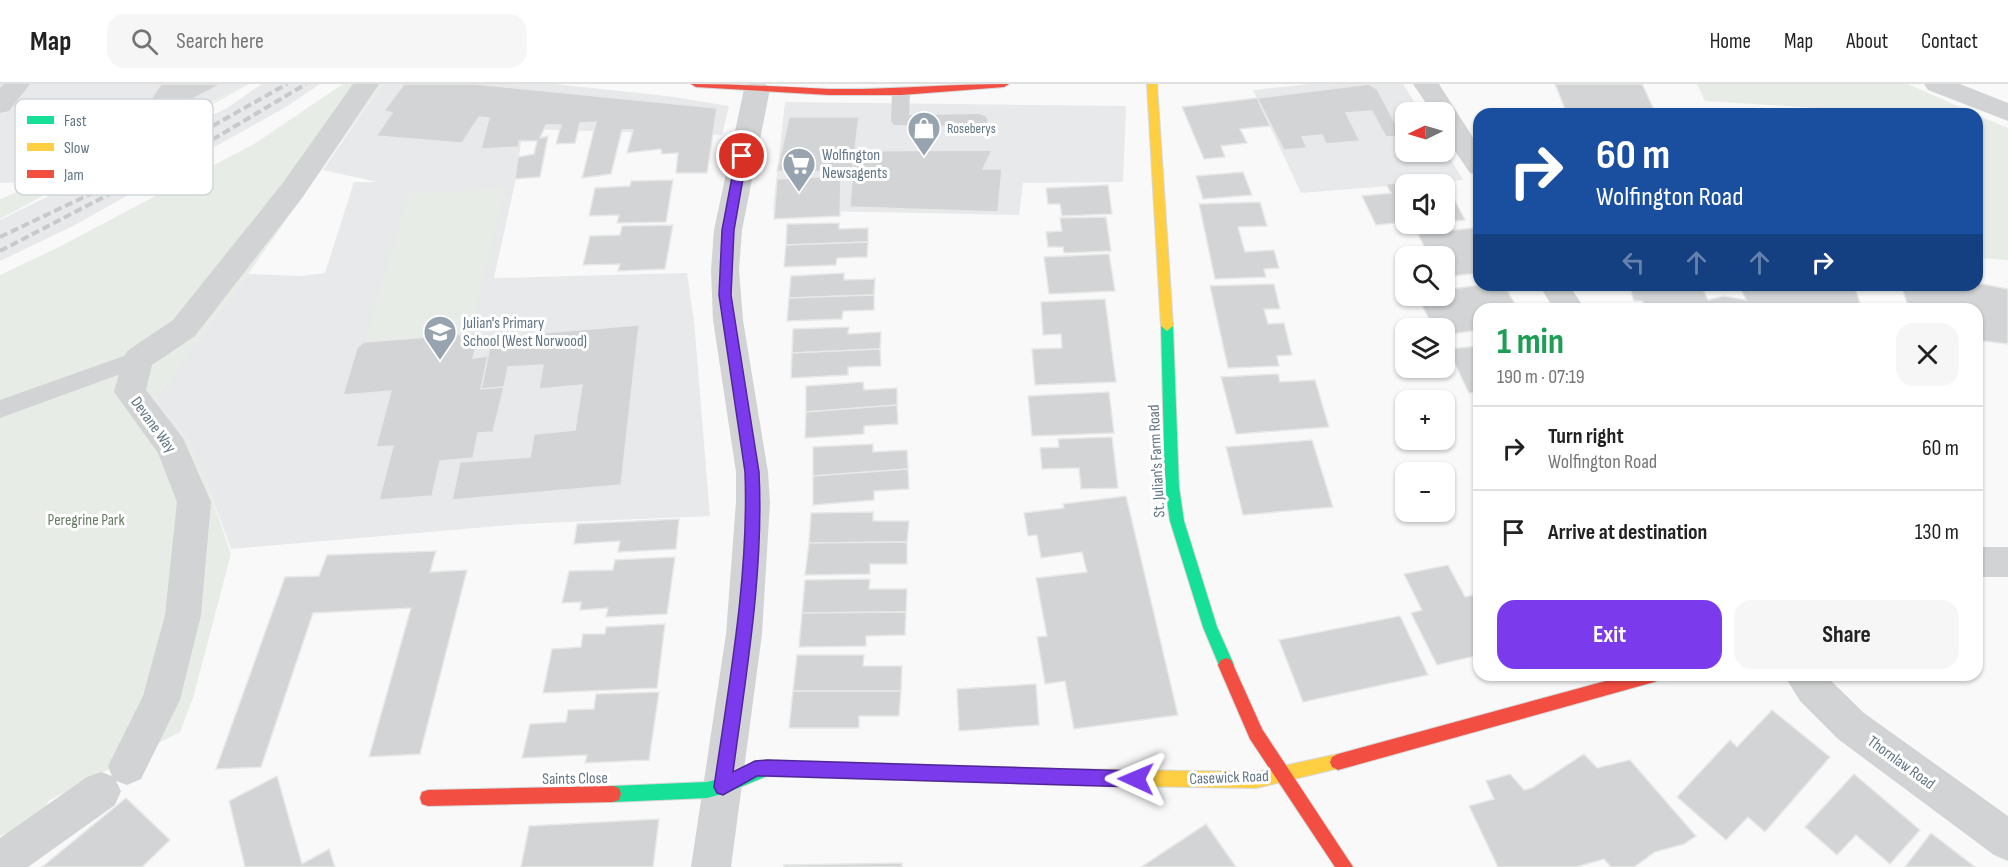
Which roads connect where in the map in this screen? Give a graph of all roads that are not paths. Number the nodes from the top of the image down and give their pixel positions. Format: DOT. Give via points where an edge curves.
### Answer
graph roads {
  1 [pos="17,84"];
  2 [pos="366,84"];
  3 [pos="696,84"];
  4 [pos="1004,84"];
  5 [pos="1152,84"];
  6 [pos="1426,84"];
  7 [pos="1937,84"];
  8 [pos="757,89"];
  9 [pos="901,92"];
  10 [pos="1437,102"];
  11 [pos="0,105"];
  12 [pos="2008,113"];
  13 [pos="979,120"];
  14 [pos="1455,130"];
  15 [pos="1473,158"];
  16 [pos="138,359"];
  17 [pos="0,409"];
  18 [pos="1983,562"];
  19 [pos="2008,562"];
  20 [pos="1632,681"];
  21 [pos="1808,681"];
  22 [pos="1283,776"];
  23 [pos="723,787"];
  24 [pos="428,798"];
  25 [pos="2008,841"];
  26 [pos="0,859"];
  27 [pos="711,867"];
  28 [pos="1345,867"];
  1 -- 11 [label="street"];
  2 -- 16 [label="street" via="292,190 184,328"];
  3 -- 8 [label="street"];
  4 -- 9 [label="street"];
  5 -- 22 [label="street, St. Julian's Farm Road" via="1170,381 1172,487 1177,521 1223,659 1256,734"];
  6 -- 10 [label="street"];
  7 -- 12 [label="street"];
  8 -- 9 [label="street"];
  8 -- 23 [label="street" via="728,230 725,270 728,320 752,472 753,502 744,634"];
  9 -- 13 [label="lane" via="900,121"];
  14 -- 15 [label="street"];
  16 -- 17 [label="lane"];
  16 -- 26 [label="street, Devane Way" via="130,392 172,447 194,502 183,615 161,700 114,778"];
  18 -- 19 [label="street"];
  20 -- 22 [label="street, Casewick Road"];
  21 -- 25 [label="street, Thornlaw Road" via="1851,726"];
  22 -- 23 [label="street, Casewick Road" via="1225,781 767,768 755,769"];
  22 -- 28 [label="street, St. Julian's Farm Road"];
  23 -- 24 [label="street, Saints Close" via="687,792"];
  23 -- 27 [label="street"];
}
